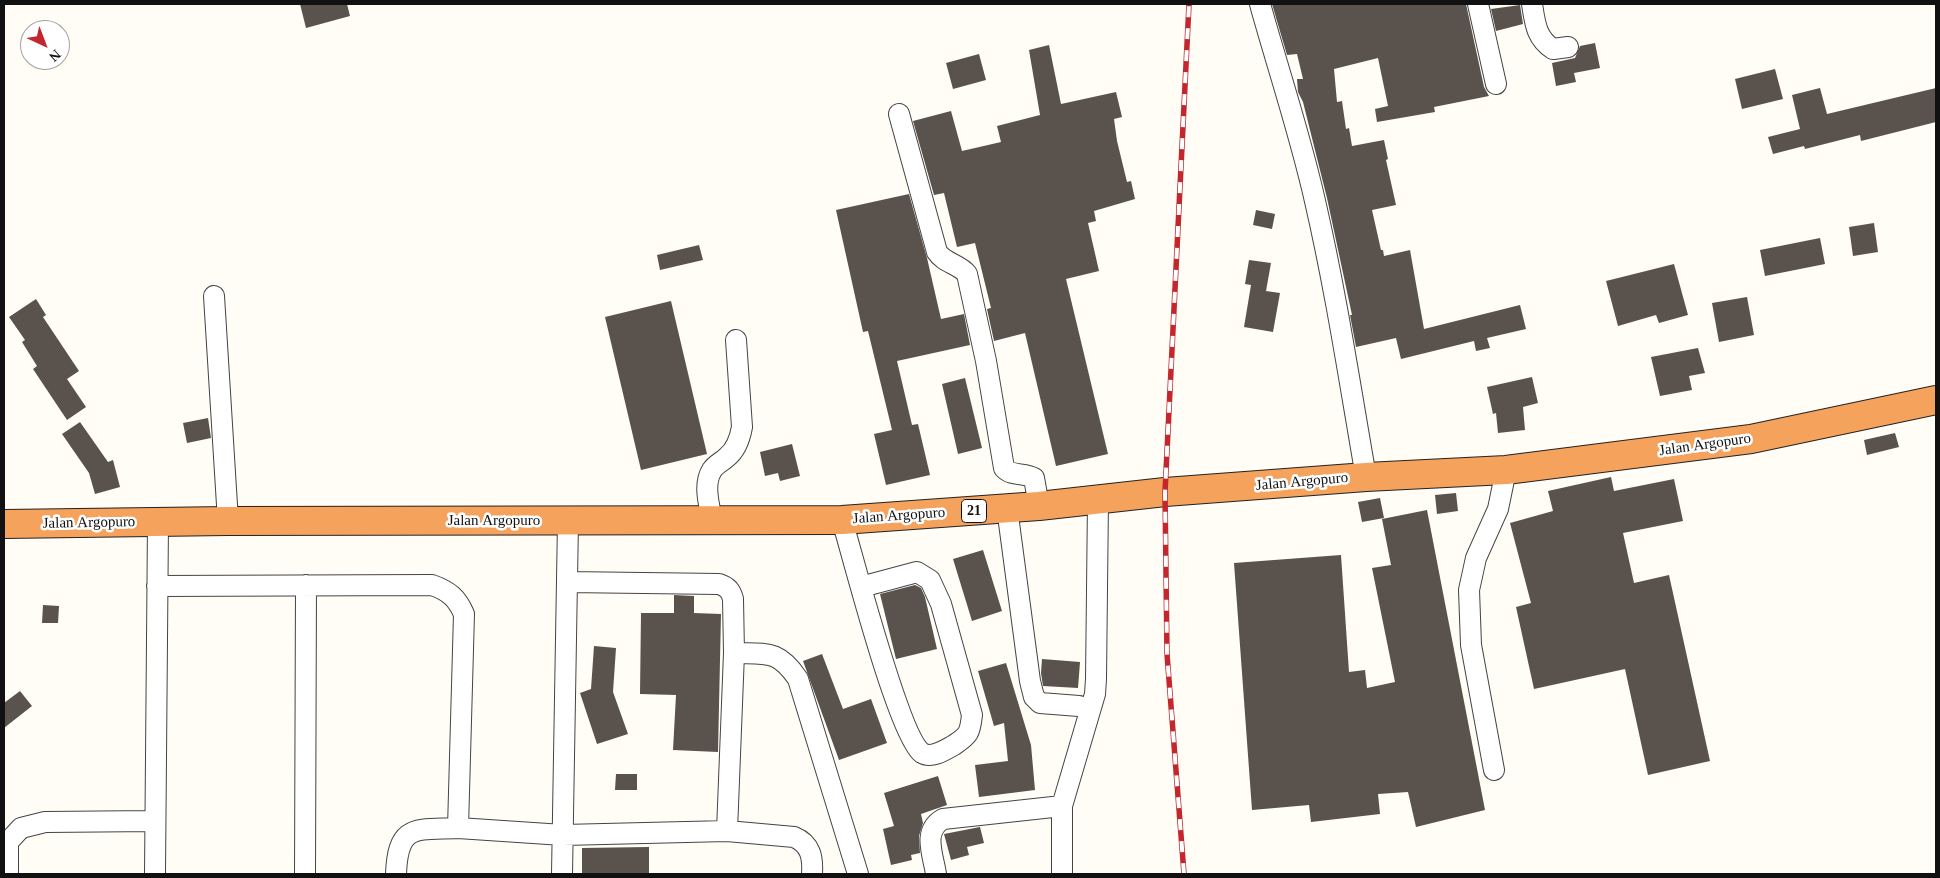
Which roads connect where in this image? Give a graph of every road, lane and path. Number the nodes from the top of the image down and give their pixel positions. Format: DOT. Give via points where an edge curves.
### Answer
graph roads {
  1 [pos="1260,4"];
  2 [pos="1478,4"];
  3 [pos="1532,4"];
  4 [pos="1568,47"];
  5 [pos="1496,84"];
  6 [pos="899,114"];
  7 [pos="214,296"];
  8 [pos="736,340"];
  9 [pos="1936,400"];
  10 [pos="1506,470"];
  11 [pos="1366,477"];
  12 [pos="1098,500"];
  13 [pos="1040,506"];
  14 [pos="1007,508"];
  15 [pos="228,520"];
  16 [pos="712,520"];
  17 [pos="842,520"];
  18 [pos="568,521"];
  19 [pos="158,522"];
  20 [pos="4,524"];
  21 [pos="567,582"];
  22 [pos="306,585"];
  23 [pos="156,586"];
  24 [pos="861,587"];
  25 [pos="734,653"];
  26 [pos="1079,706"];
  27 [pos="1494,770"];
  28 [pos="1062,806"];
  29 [pos="154,821"];
  30 [pos="458,828"];
  31 [pos="727,831"];
  32 [pos="563,835"];
  33 [pos="8,874"];
  34 [pos="155,874"];
  35 [pos="305,874"];
  36 [pos="396,874"];
  37 [pos="562,874"];
  38 [pos="812,874"];
  39 [pos="858,874"];
  40 [pos="936,874"];
  41 [pos="1062,874"];
  1 -- 11 [label="street" via="1315,201"];
  2 -- 5 [label="street"];
  3 -- 4 [label="street" via="1536,30 1542,41 1553,49"];
  6 -- 13 [label="street" via="937,252 967,274 1004,468 1010,473 1034,478"];
  7 -- 15 [label="street"];
  8 -- 16 [label="street" via="742,426 734,449 716,465 709,478 707,493"];
  9 -- 10 [label="highway, Jalan Argopuro / 21" via="1750,439"];
  10 -- 11 [label="highway, Jalan Argopuro / 21"];
  10 -- 27 [label="street" via="1498,509 1476,558 1468,590 1471,644"];
  11 -- 12 [label="highway, Jalan Argopuro / 21"];
  12 -- 13 [label="highway, Jalan Argopuro / 21"];
  12 -- 28 [label="street" via="1094,694"];
  13 -- 14 [label="highway, Jalan Argopuro / 21"];
  14 -- 17 [label="highway, Jalan Argopuro / 21"];
  14 -- 26 [label="street" via="1034,696 1040,702"];
  15 -- 18 [label="highway, Jalan Argopuro / 21"];
  15 -- 19 [label="highway, Jalan Argopuro / 21"];
  16 -- 17 [label="highway, Jalan Argopuro / 21"];
  16 -- 18 [label="highway, Jalan Argopuro / 21"];
  17 -- 24 [label="street"];
  18 -- 21 [label="street"];
  19 -- 20 [label="highway, Jalan Argopuro / 21"];
  19 -- 23 [label="street"];
  21 -- 25 [label="street" via="719,584 726,587 733,599"];
  21 -- 32 [label="street"];
  22 -- 23 [label="street"];
  22 -- 30 [label="street" via="432,586 447,591 458,600 464,614"];
  22 -- 35 [label="street"];
  23 -- 29 [label="street"];
  24 -- 24 [label="street" via="886,671 913,742 923,754 941,753 967,737 972,715 941,604 930,580 917,572"];
  25 -- 31 [label="street"];
  25 -- 39 [label="street" via="774,654 798,678"];
  28 -- 40 [label="street" via="943,819 934,824 931,832"];
  28 -- 41 [label="street"];
  29 -- 33 [label="street" via="45,822 21,828 8,842"];
  29 -- 34 [label="street"];
  30 -- 32 [label="street"];
  30 -- 36 [label="street" via="415,830 404,839 397,854"];
  31 -- 32 [label="street"];
  31 -- 38 [label="street" via="803,840 813,859"];
  32 -- 37 [label="street"];
}
